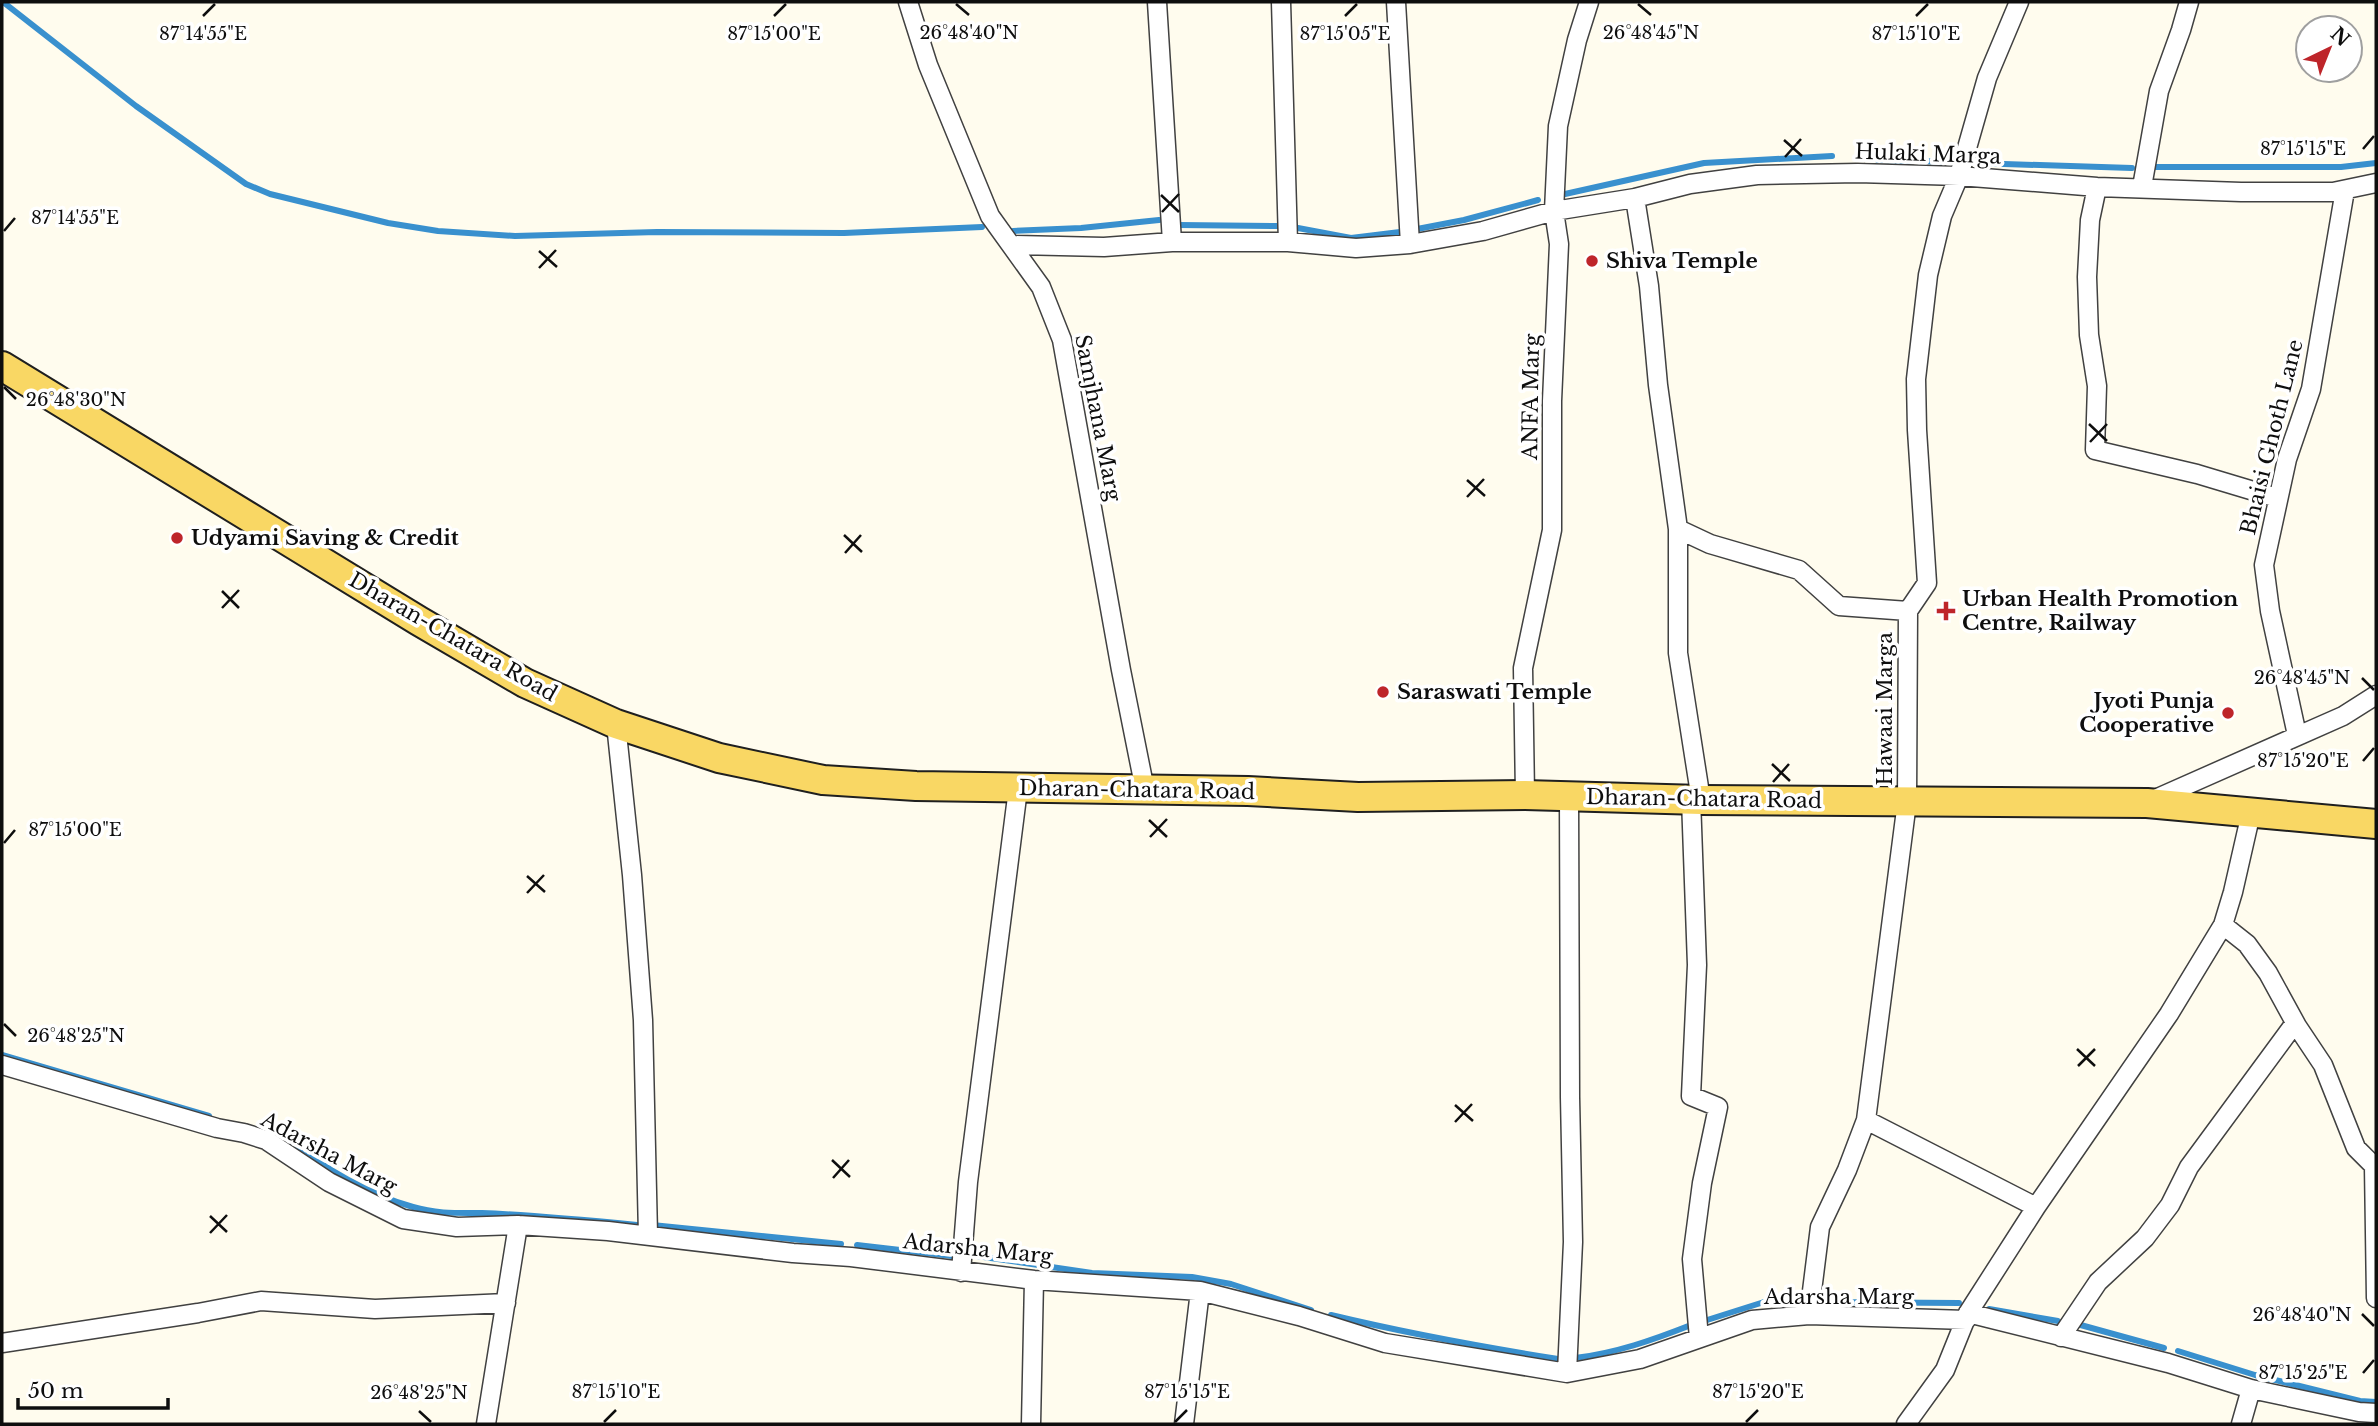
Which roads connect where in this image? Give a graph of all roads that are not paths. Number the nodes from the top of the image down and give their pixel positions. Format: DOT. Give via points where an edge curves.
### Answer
graph roads {
  1 [pos="908,2"];
  2 [pos="1157,2"];
  3 [pos="1281,2"];
  4 [pos="1396,2"];
  5 [pos="1589,2"];
  6 [pos="2019,2"];
  7 [pos="2189,2"];
  8 [pos="1959,176"];
  9 [pos="2376,183"];
  10 [pos="2097,187"];
  11 [pos="2142,187"];
  12 [pos="2345,190"];
  13 [pos="1635,198"];
  14 [pos="1554,211"];
  15 [pos="1172,242"];
  16 [pos="1287,242"];
  17 [pos="1410,244"];
  18 [pos="1013,245"];
  19 [pos="2,366"];
  20 [pos="2277,498"];
  21 [pos="1678,528"];
  22 [pos="1908,611"];
  23 [pos="2376,695"];
  24 [pos="616,724"];
  25 [pos="2297,735"];
  26 [pos="1018,789"];
  27 [pos="1144,790"];
  28 [pos="1525,795"];
  29 [pos="1569,796"];
  30 [pos="1696,799"];
  31 [pos="1907,802"];
  32 [pos="2147,803"];
  33 [pos="2251,813"];
  34 [pos="2376,824"];
  35 [pos="2223,925"];
  36 [pos="2295,1023"];
  37 [pos="2,1065"];
  38 [pos="1866,1120"];
  39 [pos="2375,1166"];
  40 [pos="2036,1207"];
  41 [pos="519,1225"];
  42 [pos="648,1235"];
  43 [pos="961,1272"];
  44 [pos="1034,1280"];
  45 [pos="1200,1291"];
  46 [pos="2376,1298"];
  47 [pos="506,1303"];
  48 [pos="1809,1315"];
  49 [pos="1967,1316"];
  50 [pos="2061,1337"];
  51 [pos="1699,1338"];
  52 [pos="2,1343"];
  53 [pos="1567,1373"];
  54 [pos="2251,1390"];
  55 [pos="2364,1416"];
  56 [pos="486,1424"];
  57 [pos="1031,1424"];
  58 [pos="1184,1424"];
  59 [pos="1906,1424"];
  60 [pos="2241,1424"];
  1 -- 18 [label="street, Samjhana Marg" via="928,65 990,216"];
  2 -- 15 [label="street"];
  3 -- 16 [label="street"];
  4 -- 17 [label="street"];
  5 -- 14 [label="street, ANFA Marg" via="1558,126"];
  6 -- 8 [label="street, Hawaai Marga" via="1987,78"];
  7 -- 11 [label="street" via="2159,91"];
  8 -- 10 [label="street, Hulaki Marga"];
  8 -- 13 [label="street, Hulaki Marga" via="1757,175 1690,184"];
  8 -- 22 [label="street, Hawaai Marga" via="1941,216 1928,275 1916,379 1927,583"];
  9 -- 12 [label="street, Hulaki Marga"];
  10 -- 11 [label="street, Hulaki Marga"];
  10 -- 20 [label="street" via="2087,277 2097,386 2095,450"];
  11 -- 12 [label="street, Hulaki Marga" via="2241,192"];
  12 -- 20 [label="street, Bhaisi Ghoth Lane" via="2311,389"];
  13 -- 14 [label="street, Hulaki Marga"];
  13 -- 21 [label="street"];
  14 -- 17 [label="street, Hulaki Marga" via="1483,231"];
  14 -- 28 [label="street, ANFA Marg" via="1559,244 1552,530 1523,668"];
  15 -- 16 [label="street, Hulaki Marga"];
  15 -- 18 [label="street, Hulaki Marga" via="1104,247"];
  16 -- 17 [label="street, Hulaki Marga" via="1356,248"];
  18 -- 27 [label="street, Samjhana Marg" via="1041,287 1062,340"];
  19 -- 24 [label="main road, Dharan-Chatara Road" via="490,662"];
  20 -- 25 [label="street, Bhaisi Ghoth Lane" via="2264,565"];
  21 -- 22 [label="street" via="1710,544 1799,570 1839,606"];
  21 -- 30 [label="street" via="1678,653"];
  22 -- 31 [label="street, Hawaai Marga"];
  23 -- 25 [label="street" via="2343,716"];
  24 -- 26 [label="main road, Dharan-Chatara Road" via="719,758 823,780"];
  24 -- 42 [label="street" via="643,1020"];
  25 -- 32 [label="street"];
  26 -- 27 [label="main road, Dharan-Chatara Road"];
  26 -- 43 [label="street" via="968,1182"];
  27 -- 28 [label="main road, Dharan-Chatara Road" via="1358,797"];
  28 -- 29 [label="main road, Dharan-Chatara Road"];
  29 -- 30 [label="main road, Dharan-Chatara Road"];
  29 -- 53 [label="street" via="1573,1242"];
  30 -- 31 [label="main road, Dharan-Chatara Road"];
  30 -- 51 [label="street" via="1697,965 1691,1096 1718,1107 1692,1259"];
  31 -- 32 [label="main road, Dharan-Chatara Road"];
  31 -- 38 [label="street, Hawaai Marga"];
  32 -- 33 [label="main road, Dharan-Chatara Road"];
  33 -- 34 [label="main road, Dharan-Chatara Road"];
  33 -- 35 [label="street"];
  35 -- 36 [label="street" via="2247,944"];
  35 -- 40 [label="street" via="2169,1014"];
  36 -- 39 [label="street" via="2323,1065 2356,1148"];
  36 -- 50 [label="street" via="2189,1167 2171,1205 2145,1238 2098,1282"];
  37 -- 41 [label="street, Adarsha Marg" via="266,1140 329,1182 403,1219 457,1227"];
  38 -- 40 [label="street"];
  38 -- 48 [label="street, Hawaai Marga" via="1820,1227"];
  39 -- 46 [label="street"];
  40 -- 49 [label="street"];
  41 -- 42 [label="street, Adarsha Marg"];
  41 -- 47 [label="street"];
  42 -- 43 [label="street, Adarsha Marg"];
  43 -- 44 [label="street, Adarsha Marg"];
  44 -- 45 [label="street, Adarsha Marg"];
  44 -- 57 [label="street"];
  45 -- 53 [label="street, Adarsha Marg" via="1385,1343"];
  45 -- 58 [label="street"];
  47 -- 52 [label="street" via="375,1309 261,1301"];
  47 -- 56 [label="street"];
  48 -- 49 [label="street, Adarsha Marg"];
  48 -- 51 [label="street, Adarsha Marg" via="1752,1320"];
  49 -- 50 [label="street, Adarsha Marg"];
  49 -- 59 [label="street" via="1945,1370"];
  50 -- 54 [label="street, Adarsha Marg" via="2168,1363"];
  51 -- 53 [label="street, Adarsha Marg" via="1640,1359"];
  54 -- 55 [label="street, Adarsha Marg"];
  54 -- 60 [label="street"];
}
